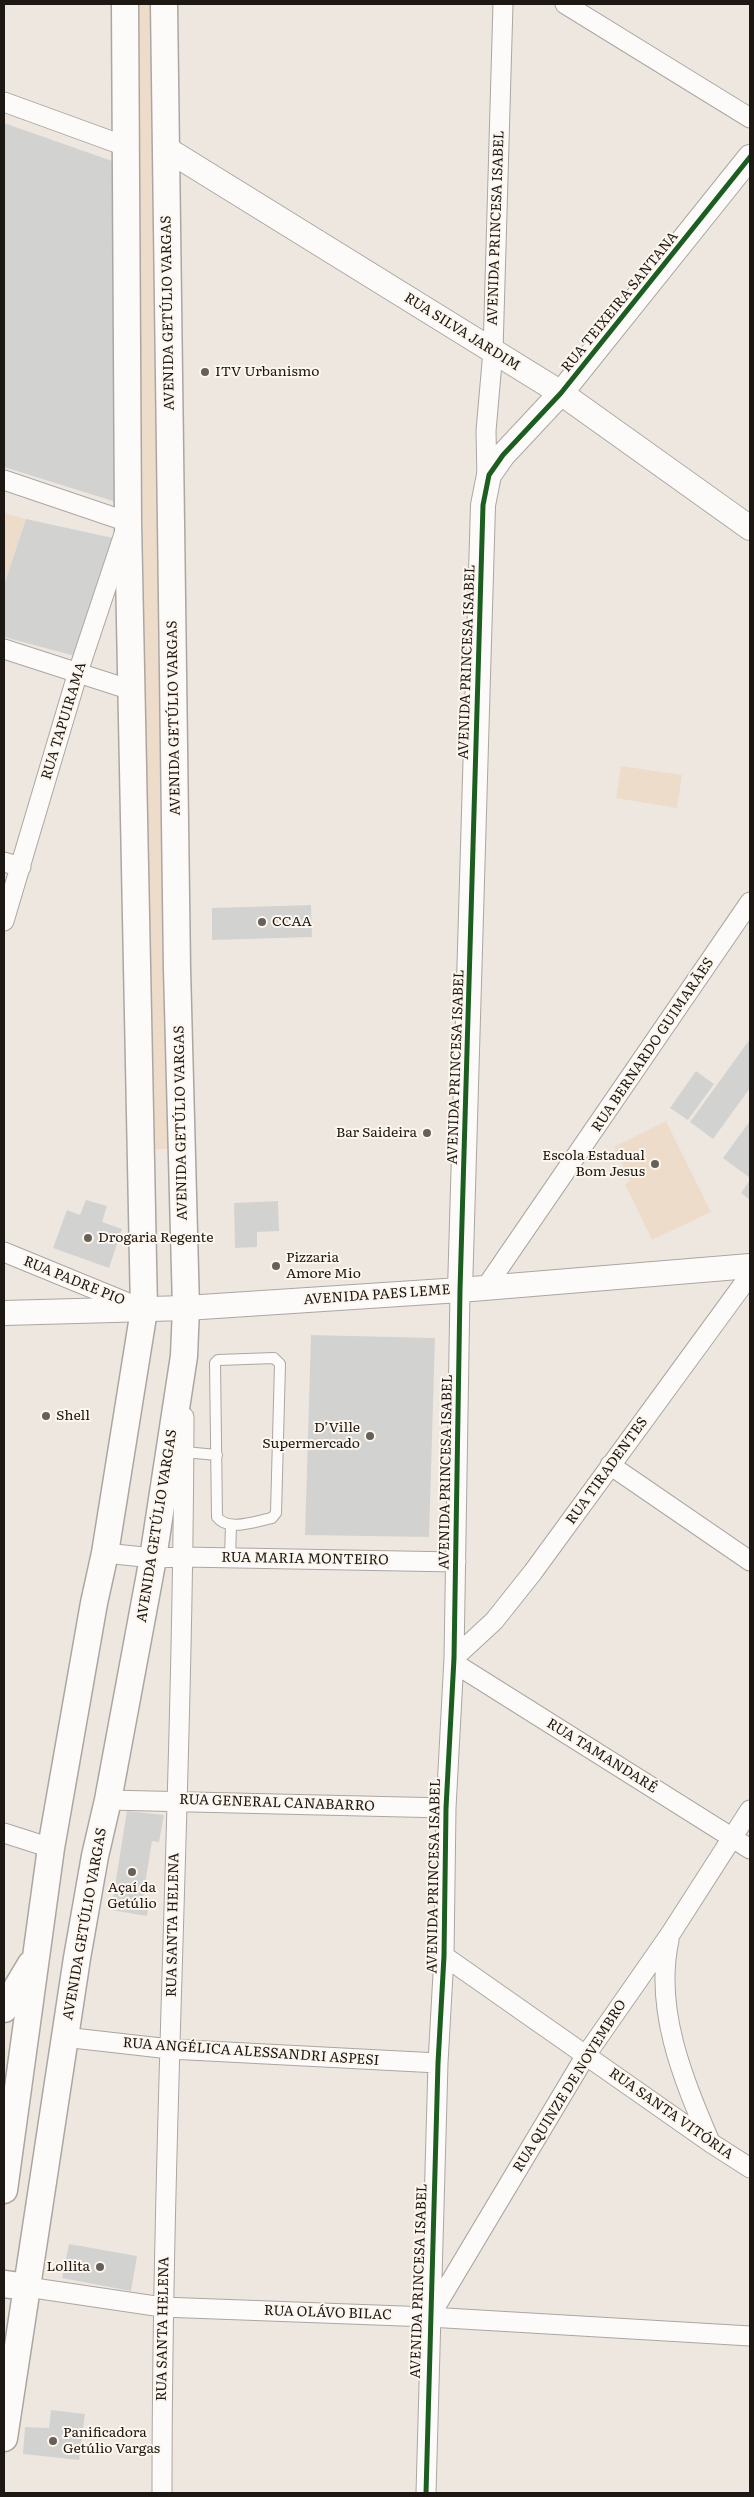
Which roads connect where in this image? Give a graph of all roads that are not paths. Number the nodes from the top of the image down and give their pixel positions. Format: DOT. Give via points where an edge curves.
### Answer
graph roads {
  1 [pos="125,4"];
  2 [pos="164,4"];
  3 [pos="503,4"];
  4 [pos="566,4"];
  5 [pos="4,102"];
  6 [pos="125,107"];
  7 [pos="750,118"];
  8 [pos="165,147"];
  9 [pos="125,156"];
  10 [pos="750,157"];
  11 [pos="493,351"];
  12 [pos="562,393"];
  13 [pos="503,455"];
  14 [pos="4,480"];
  15 [pos="486,482"];
  16 [pos="128,522"];
  17 [pos="750,528"];
  18 [pos="4,649"];
  19 [pos="78,672"];
  20 [pos="131,690"];
  21 [pos="133,829"];
  22 [pos="176,831"];
  23 [pos="12,865"];
  24 [pos="750,902"];
  25 [pos="4,921"];
  26 [pos="137,967"];
  27 [pos="178,969"];
  28 [pos="4,1252"];
  29 [pos="750,1266"];
  30 [pos="750,1275"];
  31 [pos="486,1286"];
  32 [pos="460,1290"];
  33 [pos="186,1308"];
  34 [pos="144,1310"];
  35 [pos="4,1314"];
  36 [pos="184,1356"];
  37 [pos="184,1452"];
  38 [pos="217,1455"];
  39 [pos="610,1465"];
  40 [pos="231,1525"];
  41 [pos="105,1553"];
  42 [pos="184,1557"];
  43 [pos="153,1558"];
  44 [pos="230,1558"];
  45 [pos="750,1561"];
  46 [pos="456,1562"];
  47 [pos="454,1661"];
  48 [pos="108,1800"];
  49 [pos="176,1800"];
  50 [pos="446,1808"];
  51 [pos="750,1810"];
  52 [pos="4,1833"];
  53 [pos="733,1837"];
  54 [pos="51,1848"];
  55 [pos="750,1849"];
  56 [pos="44,1913"];
  57 [pos="671,1933"];
  58 [pos="37,1955"];
  59 [pos="444,1956"];
  60 [pos="77,1958"];
  61 [pos="4,2009"];
  62 [pos="64,2038"];
  63 [pos="170,2049"];
  64 [pos="586,2055"];
  65 [pos="438,2063"];
  66 [pos="711,2143"];
  67 [pos="750,2168"];
  68 [pos="4,2190"];
  69 [pos="16,2285"];
  70 [pos="162,2306"];
  71 [pos="429,2317"];
  72 [pos="750,2336"];
  73 [pos="4,2438"];
  74 [pos="162,2493"];
  75 [pos="426,2493"];
  1 -- 6 [label="main road"];
  2 -- 8 [label="main road, AVENIDA GETÚLIO VARGAS"];
  3 -- 11 [label="street, AVENIDA PRINCESA ISABEL"];
  4 -- 7 [label="street"];
  5 -- 9 [label="street"];
  6 -- 8 [label="main road" via="131,76 138,68 145,68 153,76"];
  6 -- 9 [label="main road"];
  8 -- 9 [label="main road" via="162,186 152,207 146,209 135,206 133,201"];
  8 -- 11 [label="street, RUA SILVA JARDIM"];
  8 -- 22 [label="main road, AVENIDA GETÚLIO VARGAS"];
  9 -- 16 [label="main road"];
  10 -- 12 [label="street, RUA TEIXEIRA SANTANA"];
  11 -- 12 [label="street, RUA SILVA JARDIM"];
  11 -- 15 [label="street, AVENIDA PRINCESA ISABEL" via="486,431"];
  12 -- 13 [label="street, RUA TEIXEIRA SANTANA"];
  12 -- 17 [label="street, RUA SILVA JARDIM"];
  13 -- 15 [label="street, AVENIDA PRINCESA ISABEL"];
  14 -- 16 [label="street"];
  15 -- 32 [label="street, AVENIDA PRINCESA ISABEL"];
  16 -- 19 [label="street, RUA TAPUIRAMA"];
  16 -- 20 [label="main road"];
  18 -- 19 [label="street"];
  19 -- 20 [label="street"];
  19 -- 23 [label="street, RUA TAPUIRAMA"];
  20 -- 21 [label="main road"];
  21 -- 22 [label="main road" via="144,858 162,864 170,859"];
  21 -- 26 [label="main road"];
  22 -- 27 [label="main road, AVENIDA GETÚLIO VARGAS"];
  23 -- 25 [label="street, RUA TAPUIRAMA"];
  24 -- 31 [label="street, RUA BERNARDO GUIMARÃES"];
  26 -- 27 [label="main road" via="142,945 151,935 163,935 172,947"];
  26 -- 34 [label="main road"];
  27 -- 33 [label="main road, AVENIDA GETÚLIO VARGAS"];
  28 -- 34 [label="street, RUA PADRE PIO"];
  29 -- 31 [label="street, AVENIDA PAES LEME"];
  30 -- 39 [label="street, RUA TIRADENTES"];
  31 -- 32 [label="street, AVENIDA PAES LEME"];
  32 -- 33 [label="street, AVENIDA PAES LEME"];
  32 -- 46 [label="street, AVENIDA PRINCESA ISABEL"];
  33 -- 34 [label="street, AVENIDA PAES LEME"];
  33 -- 36 [label="main road, AVENIDA GETÚLIO VARGAS"];
  34 -- 35 [label="street, AVENIDA PAES LEME"];
  34 -- 41 [label="main road"];
  36 -- 37 [label="street, RUA SANTA HELENA"];
  36 -- 43 [label="main road, AVENIDA GETÚLIO VARGAS"];
  37 -- 38 [label="lane"];
  37 -- 42 [label="street, RUA SANTA HELENA"];
  38 -- 40 [label="lane" via="217,1516"];
  38 -- 40 [label="lane" via="216,1362 274,1358 280,1364 276,1513 272,1518"];
  39 -- 45 [label="street"];
  39 -- 47 [label="street, RUA TIRADENTES" via="534,1572 494,1621"];
  40 -- 44 [label="lane"];
  41 -- 43 [label="street, RUA MARIA MONTEIRO"];
  41 -- 54 [label="main road"];
  42 -- 43 [label="street, RUA MARIA MONTEIRO"];
  42 -- 44 [label="street, RUA MARIA MONTEIRO"];
  42 -- 49 [label="street, RUA SANTA HELENA"];
  43 -- 48 [label="main road, AVENIDA GETÚLIO VARGAS"];
  44 -- 46 [label="street, RUA MARIA MONTEIRO"];
  46 -- 47 [label="street, AVENIDA PRINCESA ISABEL"];
  47 -- 50 [label="street, AVENIDA PRINCESA ISABEL"];
  47 -- 53 [label="street, RUA TAMANDARÉ"];
  48 -- 49 [label="street, RUA GENERAL CANABARRO"];
  48 -- 60 [label="main road, AVENIDA GETÚLIO VARGAS"];
  49 -- 50 [label="street, RUA GENERAL CANABARRO"];
  49 -- 63 [label="street, RUA SANTA HELENA"];
  50 -- 59 [label="street, AVENIDA PRINCESA ISABEL"];
  51 -- 53 [label="street, RUA QUINZE DE NOVEMBRO"];
  52 -- 54 [label="street"];
  53 -- 55 [label="street, RUA TAMANDARÉ"];
  53 -- 57 [label="street, RUA QUINZE DE NOVEMBRO"];
  54 -- 56 [label="main road"];
  56 -- 58 [label="main road"];
  56 -- 60 [label="main road" via="55,1916 68,1926"];
  57 -- 64 [label="street, RUA QUINZE DE NOVEMBRO"];
  57 -- 66 [label="street" via="664,1964 668,2014 688,2092"];
  58 -- 61 [label="main road"];
  58 -- 68 [label="main road"];
  59 -- 64 [label="street, RUA SANTA VITÓRIA"];
  59 -- 65 [label="street, AVENIDA PRINCESA ISABEL"];
  60 -- 62 [label="main road, AVENIDA GETÚLIO VARGAS"];
  62 -- 63 [label="street, RUA ANGÉLICA ALESSANDRI ASPESI"];
  62 -- 69 [label="main road, AVENIDA GETÚLIO VARGAS"];
  63 -- 65 [label="street, RUA ANGÉLICA ALESSANDRI ASPESI"];
  63 -- 70 [label="street, RUA SANTA HELENA"];
  64 -- 66 [label="street, RUA SANTA VITÓRIA"];
  64 -- 71 [label="street, RUA QUINZE DE NOVEMBRO"];
  65 -- 71 [label="street, AVENIDA PRINCESA ISABEL"];
  66 -- 67 [label="street, RUA SANTA VITÓRIA"];
  69 -- 70 [label="street, RUA OLÁVO BILAC"];
  69 -- 73 [label="main road, AVENIDA GETÚLIO VARGAS"];
  70 -- 71 [label="street, RUA OLÁVO BILAC"];
  70 -- 74 [label="street, RUA SANTA HELENA"];
  71 -- 72 [label="street, RUA OLÁVO BILAC"];
  71 -- 75 [label="street, AVENIDA PRINCESA ISABEL"];
}
